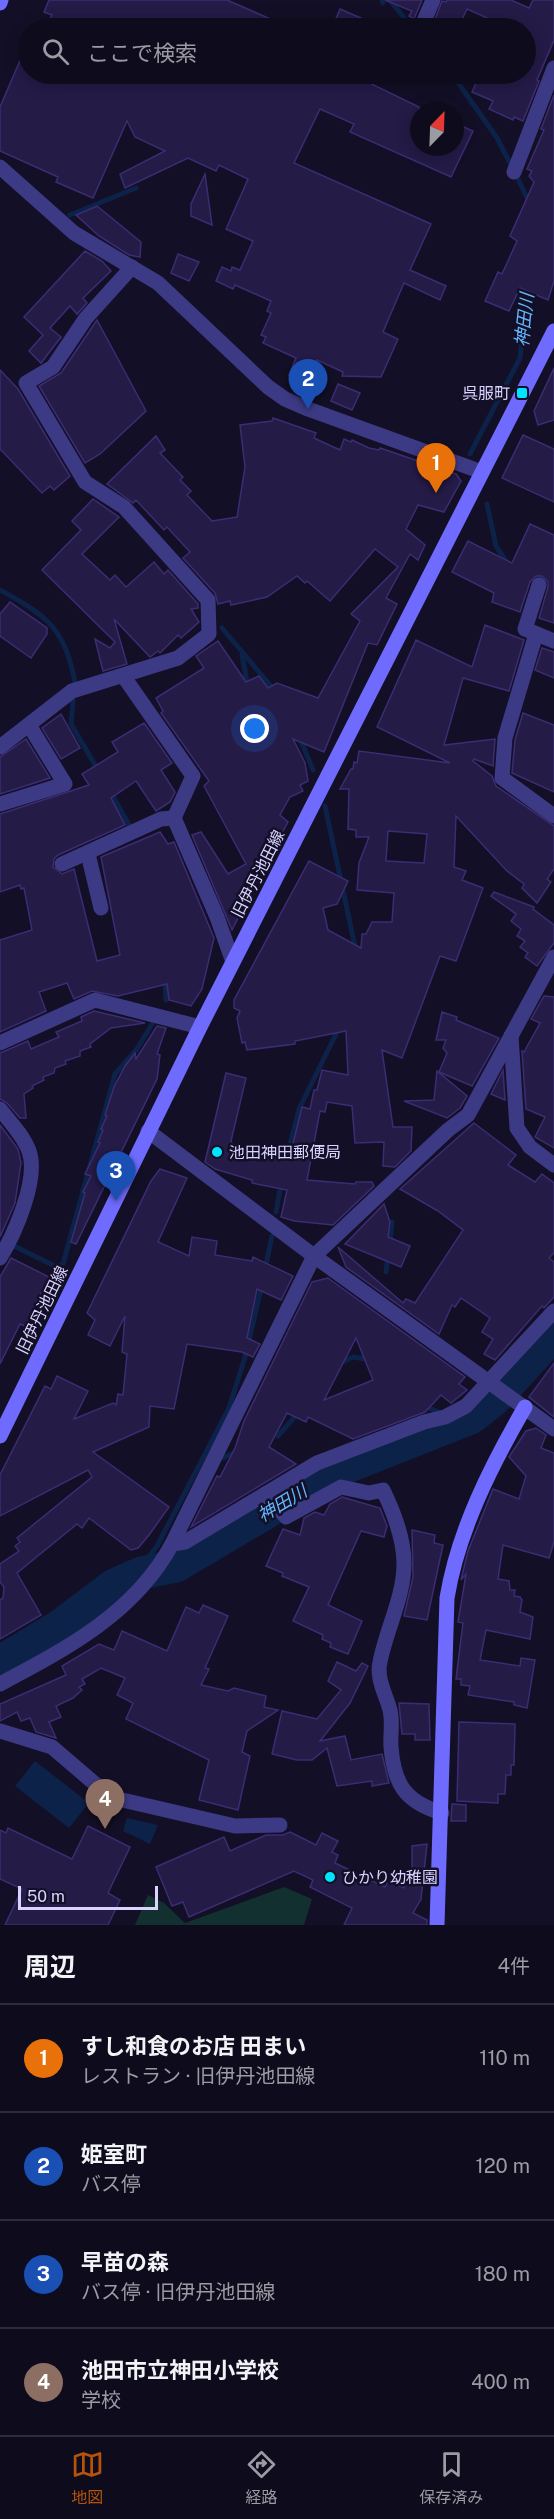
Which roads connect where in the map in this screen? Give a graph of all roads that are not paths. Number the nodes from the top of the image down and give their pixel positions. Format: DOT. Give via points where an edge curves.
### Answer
graph roads {
  1 [pos="433,0"];
  2 [pos="425,18"];
  3 [pos="554,68"];
  4 [pos="0,167"];
  5 [pos="514,172"];
  6 [pos="132,267"];
  7 [pos="554,331"];
  8 [pos="482,472"];
  9 [pos="539,585"];
  10 [pos="536,634"];
  11 [pos="554,641"];
  12 [pos="124,677"];
  13 [pos="29,725"];
  14 [pos="0,747"];
  15 [pos="0,804"];
  16 [pos="554,816"];
  17 [pos="174,818"];
  18 [pos="88,854"];
  19 [pos="62,864"];
  20 [pos="101,908"];
  21 [pos="554,957"];
  22 [pos="233,962"];
  23 [pos="200,1027"];
  24 [pos="511,1036"];
  25 [pos="0,1043"];
  26 [pos="0,1109"];
  27 [pos="148,1131"];
  28 [pos="554,1165"];
  29 [pos="314,1256"];
  30 [pos="0,1257"];
  31 [pos="554,1311"];
  32 [pos="492,1383"];
  33 [pos="520,1404"];
  34 [pos="554,1429"];
  35 [pos="0,1436"];
  36 [pos="267,1496"];
  37 [pos="172,1544"];
  38 [pos="0,1684"];
  39 [pos="0,1731"];
  40 [pos="442,1813"];
  41 [pos="280,1825"];
  42 [pos="437,1925"];
  1 -- 2 [label="street"];
  3 -- 5 [label="street"];
  4 -- 6 [label="street" via="74,232"];
  6 -- 8 [label="street" via="174,296 285,399"];
  6 -- 12 [label="street" via="86,318 53,367 26,383 85,482 124,507 208,600 209,634 178,658"];
  7 -- 8 [label="street, 旧伊丹池田線"];
  8 -- 22 [label="street, 旧伊丹池田線"];
  9 -- 10 [label="street" via="525,629"];
  10 -- 11 [label="street"];
  10 -- 16 [label="street" via="505,738 502,778"];
  12 -- 13 [label="street" via="72,691"];
  12 -- 17 [label="street" via="193,777"];
  13 -- 14 [label="street"];
  13 -- 15 [label="street" via="65,784"];
  17 -- 18 [label="street" via="161,819"];
  17 -- 22 [label="street"];
  18 -- 19 [label="street"];
  18 -- 20 [label="street"];
  21 -- 24 [label="street"];
  22 -- 23 [label="street, 旧伊丹池田線"];
  23 -- 25 [label="street" via="95,1000"];
  23 -- 27 [label="street, 旧伊丹池田線"];
  24 -- 28 [label="street" via="517,1128 530,1147"];
  24 -- 29 [label="street" via="468,1115"];
  26 -- 30 [label="street" via="27,1147 32,1168 19,1216"];
  27 -- 29 [label="street"];
  27 -- 35 [label="street, 旧伊丹池田線"];
  29 -- 32 [label="street"];
  29 -- 37 [label="street"];
  31 -- 32 [label="street"];
  32 -- 33 [label="street"];
  32 -- 36 [label="street" via="445,1417 317,1463"];
  33 -- 34 [label="street"];
  33 -- 40 [label="street" via="453,1565 447,1598"];
  36 -- 37 [label="street" via="185,1542"];
  36 -- 40 [label="street" via="286,1517 341,1487 369,1493 383,1490 394,1512 404,1566 379,1664 391,1713 391,1748 397,1782 407,1796 426,1809"];
  37 -- 38 [label="street" via="148,1580 112,1615 83,1638"];
  39 -- 41 [label="street" via="52,1747 118,1799 236,1826"];
  40 -- 42 [label="street"];
}
